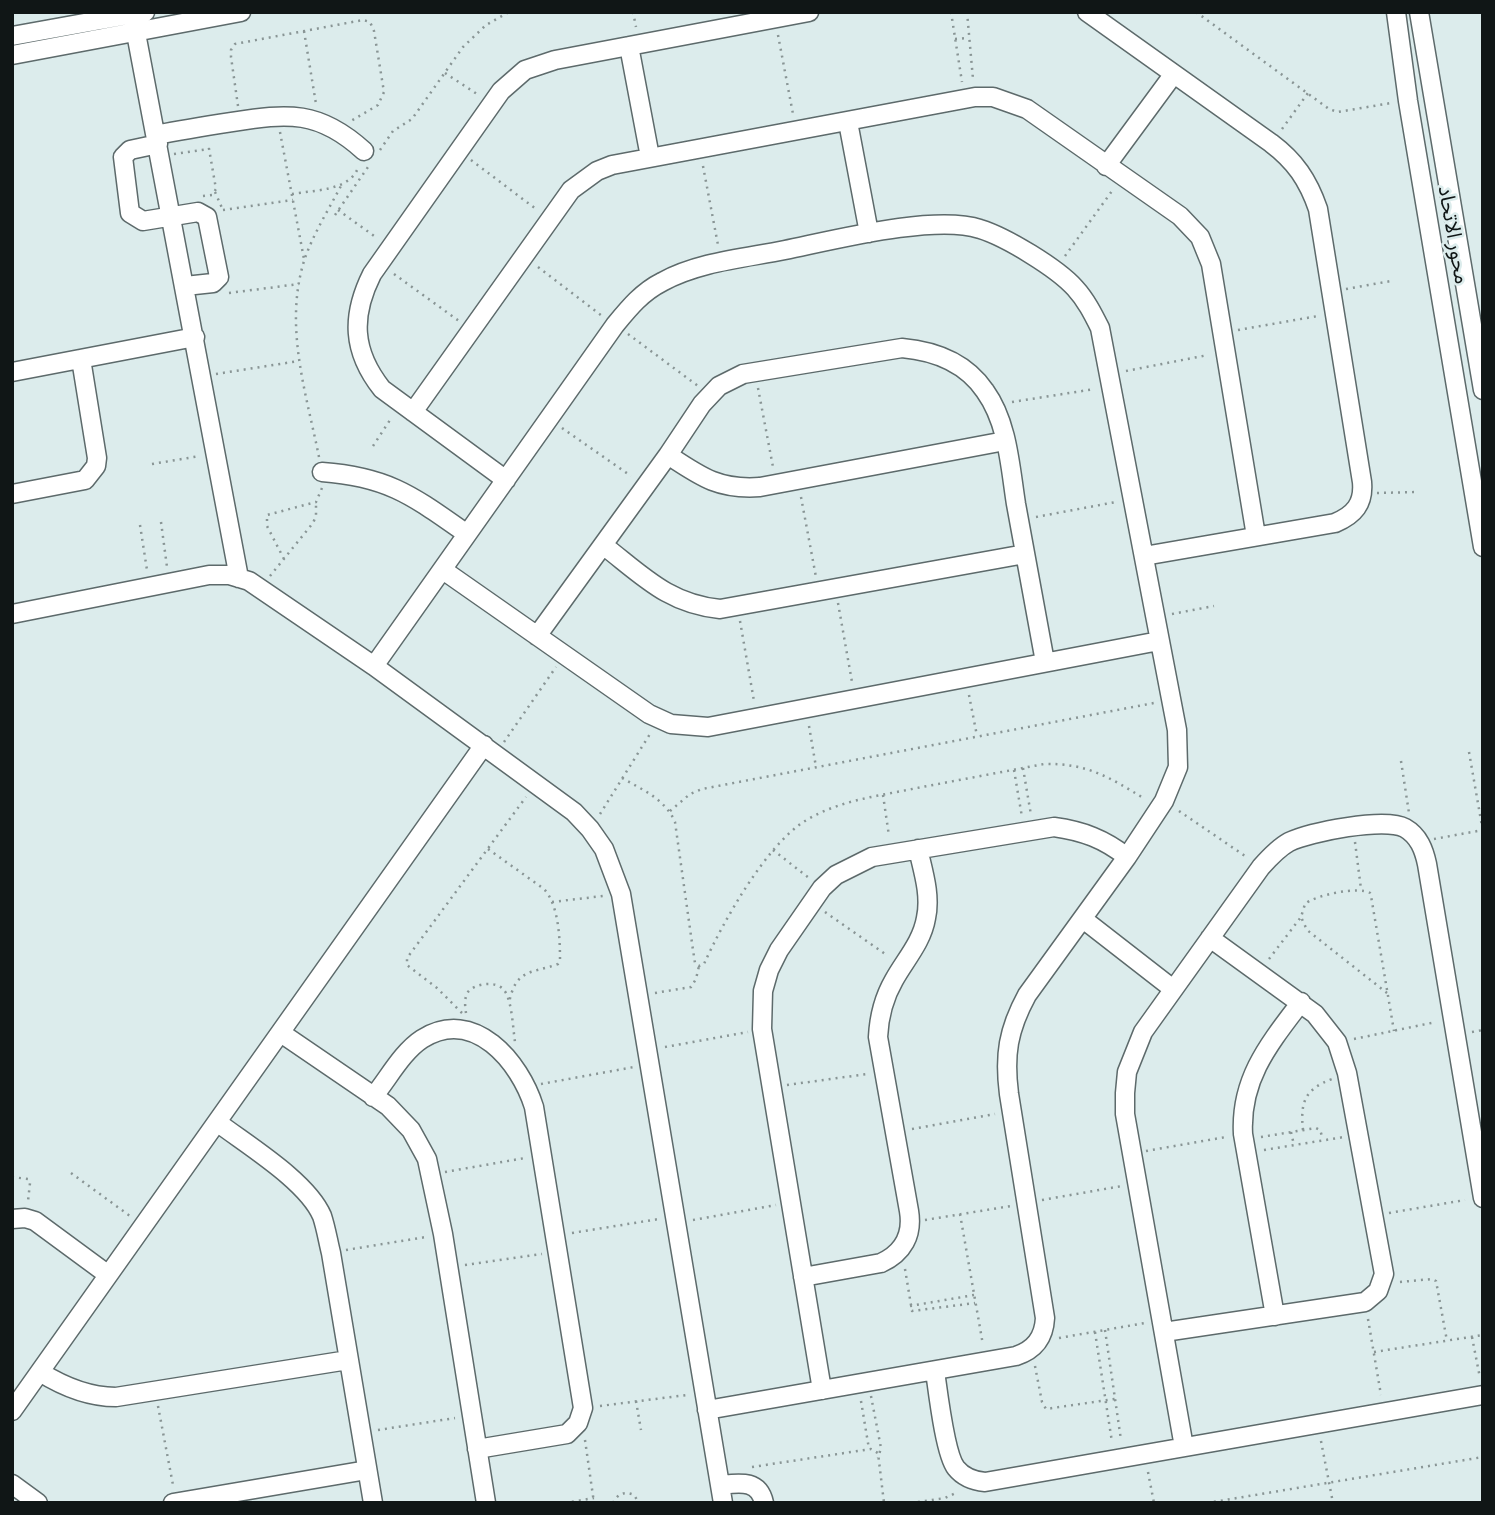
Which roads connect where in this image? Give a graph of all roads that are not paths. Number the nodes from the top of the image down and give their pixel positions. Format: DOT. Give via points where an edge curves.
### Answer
graph roads {
  1 [pos="241,12"];
  2 [pos="809,12"];
  3 [pos="1087,12"];
  4 [pos="1396,12"];
  5 [pos="1419,12"];
  6 [pos="136,18"];
  7 [pos="12,36"];
  8 [pos="629,46"];
  9 [pos="12,55"];
  10 [pos="1173,75"];
  11 [pos="848,122"];
  12 [pos="158,145"];
  13 [pos="371,155"];
  14 [pos="650,158"];
  15 [pos="1107,166"];
  16 [pos="172,217"];
  17 [pos="869,233"];
  18 [pos="185,286"];
  19 [pos="195,337"];
  20 [pos="81,359"];
  21 [pos="12,372"];
  22 [pos="1483,390"];
  23 [pos="407,407"];
  24 [pos="1005,441"];
  25 [pos="668,455"];
  26 [pos="322,472"];
  27 [pos="506,480"];
  28 [pos="12,494"];
  29 [pos="467,534"];
  30 [pos="1255,536"];
  31 [pos="603,545"];
  32 [pos="1483,547"];
  33 [pos="1025,554"];
  34 [pos="1144,556"];
  35 [pos="443,570"];
  36 [pos="239,578"];
  37 [pos="12,614"];
  38 [pos="537,636"];
  39 [pos="1159,641"];
  40 [pos="1045,663"];
  41 [pos="374,666"];
  42 [pos="490,749"];
  43 [pos="918,849"];
  44 [pos="1127,857"];
  45 [pos="1083,919"];
  46 [pos="1210,939"];
  47 [pos="1173,989"];
  48 [pos="1301,1002"];
  49 [pos="281,1033"];
  50 [pos="373,1097"];
  51 [pos="217,1122"];
  52 [pos="1483,1197"];
  53 [pos="19,1218"];
  54 [pos="107,1274"];
  55 [pos="803,1278"];
  56 [pos="1275,1316"];
  57 [pos="1163,1326"];
  58 [pos="348,1360"];
  59 [pos="934,1371"];
  60 [pos="40,1372"];
  61 [pos="822,1390"];
  62 [pos="1483,1395"];
  63 [pos="706,1401"];
  64 [pos="12,1411"];
  65 [pos="1184,1447"];
  66 [pos="477,1449"];
  67 [pos="367,1470"];
  68 [pos="12,1484"];
  69 [pos="722,1494"];
  70 [pos="175,1502"];
  71 [pos="38,1503"];
  72 [pos="373,1503"];
  73 [pos="486,1503"];
  74 [pos="764,1503"];
  1 -- 6 [label="street"];
  2 -- 8 [label="street"];
  3 -- 10 [label="street"];
  4 -- 32 [label="street, محور الاتحاد"];
  5 -- 22 [label="street, محور الاتحاد"];
  6 -- 7 [label="street"];
  6 -- 9 [label="street"];
  6 -- 12 [label="street"];
  8 -- 14 [label="street"];
  8 -- 23 [label="street" via="540,64 512,79 380,264 363,292 357,333 369,373"];
  10 -- 15 [label="street"];
  10 -- 30 [label="street" via="1287,155 1301,171 1318,209 1363,493 1354,513 1335,523"];
  11 -- 14 [label="street"];
  11 -- 15 [label="street" via="970,97 993,97 1027,109"];
  11 -- 17 [label="street"];
  12 -- 13 [label="street" via="205,126 298,116 327,125"];
  12 -- 16 [label="street"];
  12 -- 16 [label="street" via="130,150 123,157 130,213 143,221"];
  14 -- 23 [label="street" via="612,165 571,190 471,330"];
  15 -- 30 [label="street" via="1180,216 1200,237 1211,264"];
  16 -- 18 [label="street"];
  16 -- 18 [label="street" via="198,212 210,222 219,277 213,283"];
  17 -- 27 [label="street" via="721,262 661,282 615,325"];
  17 -- 34 [label="street" via="956,224 979,228 1001,237 1073,286 1100,328"];
  18 -- 19 [label="street"];
  19 -- 20 [label="street"];
  19 -- 36 [label="street"];
  20 -- 21 [label="street"];
  20 -- 28 [label="street" via="96,467 85,480"];
  23 -- 27 [label="street"];
  24 -- 25 [label="street" via="742,488 708,481"];
  24 -- 25 [label="street" via="994,405 971,375 939,355 902,348 731,379 710,394"];
  24 -- 33 [label="street"];
  25 -- 31 [label="street"];
  26 -- 29 [label="street" via="391,486"];
  27 -- 29 [label="street"];
  29 -- 35 [label="street"];
  30 -- 34 [label="street"];
  31 -- 33 [label="street" via="680,601 720,609"];
  31 -- 38 [label="street"];
  33 -- 40 [label="street"];
  34 -- 39 [label="street"];
  35 -- 38 [label="street"];
  35 -- 41 [label="street"];
  36 -- 37 [label="street" via="209,575"];
  36 -- 41 [label="street" via="261,587"];
  38 -- 40 [label="street" via="659,719 696,728"];
  39 -- 40 [label="street"];
  39 -- 44 [label="street" via="1177,730 1178,767 1162,804"];
  41 -- 42 [label="street"];
  42 -- 49 [label="street"];
  42 -- 63 [label="street" via="590,829 609,860 621,894"];
  43 -- 44 [label="street" via="1064,828 1094,835"];
  43 -- 55 [label="street" via="872,857 836,875 779,950 763,991 762,1029"];
  43 -- 55 [label="street" via="928,898 926,918 885,998 878,1037 911,1222 907,1241 881,1263"];
  44 -- 45 [label="street"];
  45 -- 47 [label="street"];
  45 -- 59 [label="street" via="1027,995 1008,1043 1006,1069 1044,1327 1035,1345 1016,1356"];
  46 -- 47 [label="street"];
  46 -- 48 [label="street"];
  46 -- 52 [label="street" via="1261,867 1287,844 1304,836 1396,825 1416,838 1427,864"];
  47 -- 57 [label="street" via="1143,1032 1127,1072 1125,1093"];
  48 -- 56 [label="street" via="1251,1077 1242,1114"];
  48 -- 56 [label="street" via="1337,1042 1347,1073 1382,1283 1364,1301"];
  49 -- 50 [label="street"];
  49 -- 51 [label="street"];
  50 -- 66 [label="street" via="411,1129 432,1175"];
  50 -- 66 [label="street" via="420,1040 451,1029 467,1031 497,1047 524,1080 534,1107 582,1412 567,1434"];
  51 -- 54 [label="street"];
  51 -- 58 [label="street" via="289,1177 321,1215"];
  53 -- 54 [label="street" via="44,1226"];
  54 -- 60 [label="street"];
  55 -- 61 [label="street"];
  56 -- 57 [label="street"];
  57 -- 65 [label="street"];
  58 -- 60 [label="street" via="101,1397 69,1388"];
  58 -- 67 [label="street"];
  59 -- 61 [label="street"];
  59 -- 65 [label="street" via="951,1460 965,1477 975,1481"];
  60 -- 64 [label="street"];
  61 -- 63 [label="street"];
  62 -- 65 [label="street"];
  63 -- 69 [label="street"];
  66 -- 73 [label="street"];
  67 -- 70 [label="street"];
  67 -- 72 [label="street"];
  68 -- 71 [label="street"];
  69 -- 74 [label="street" via="743,1482 758,1489"];
}
